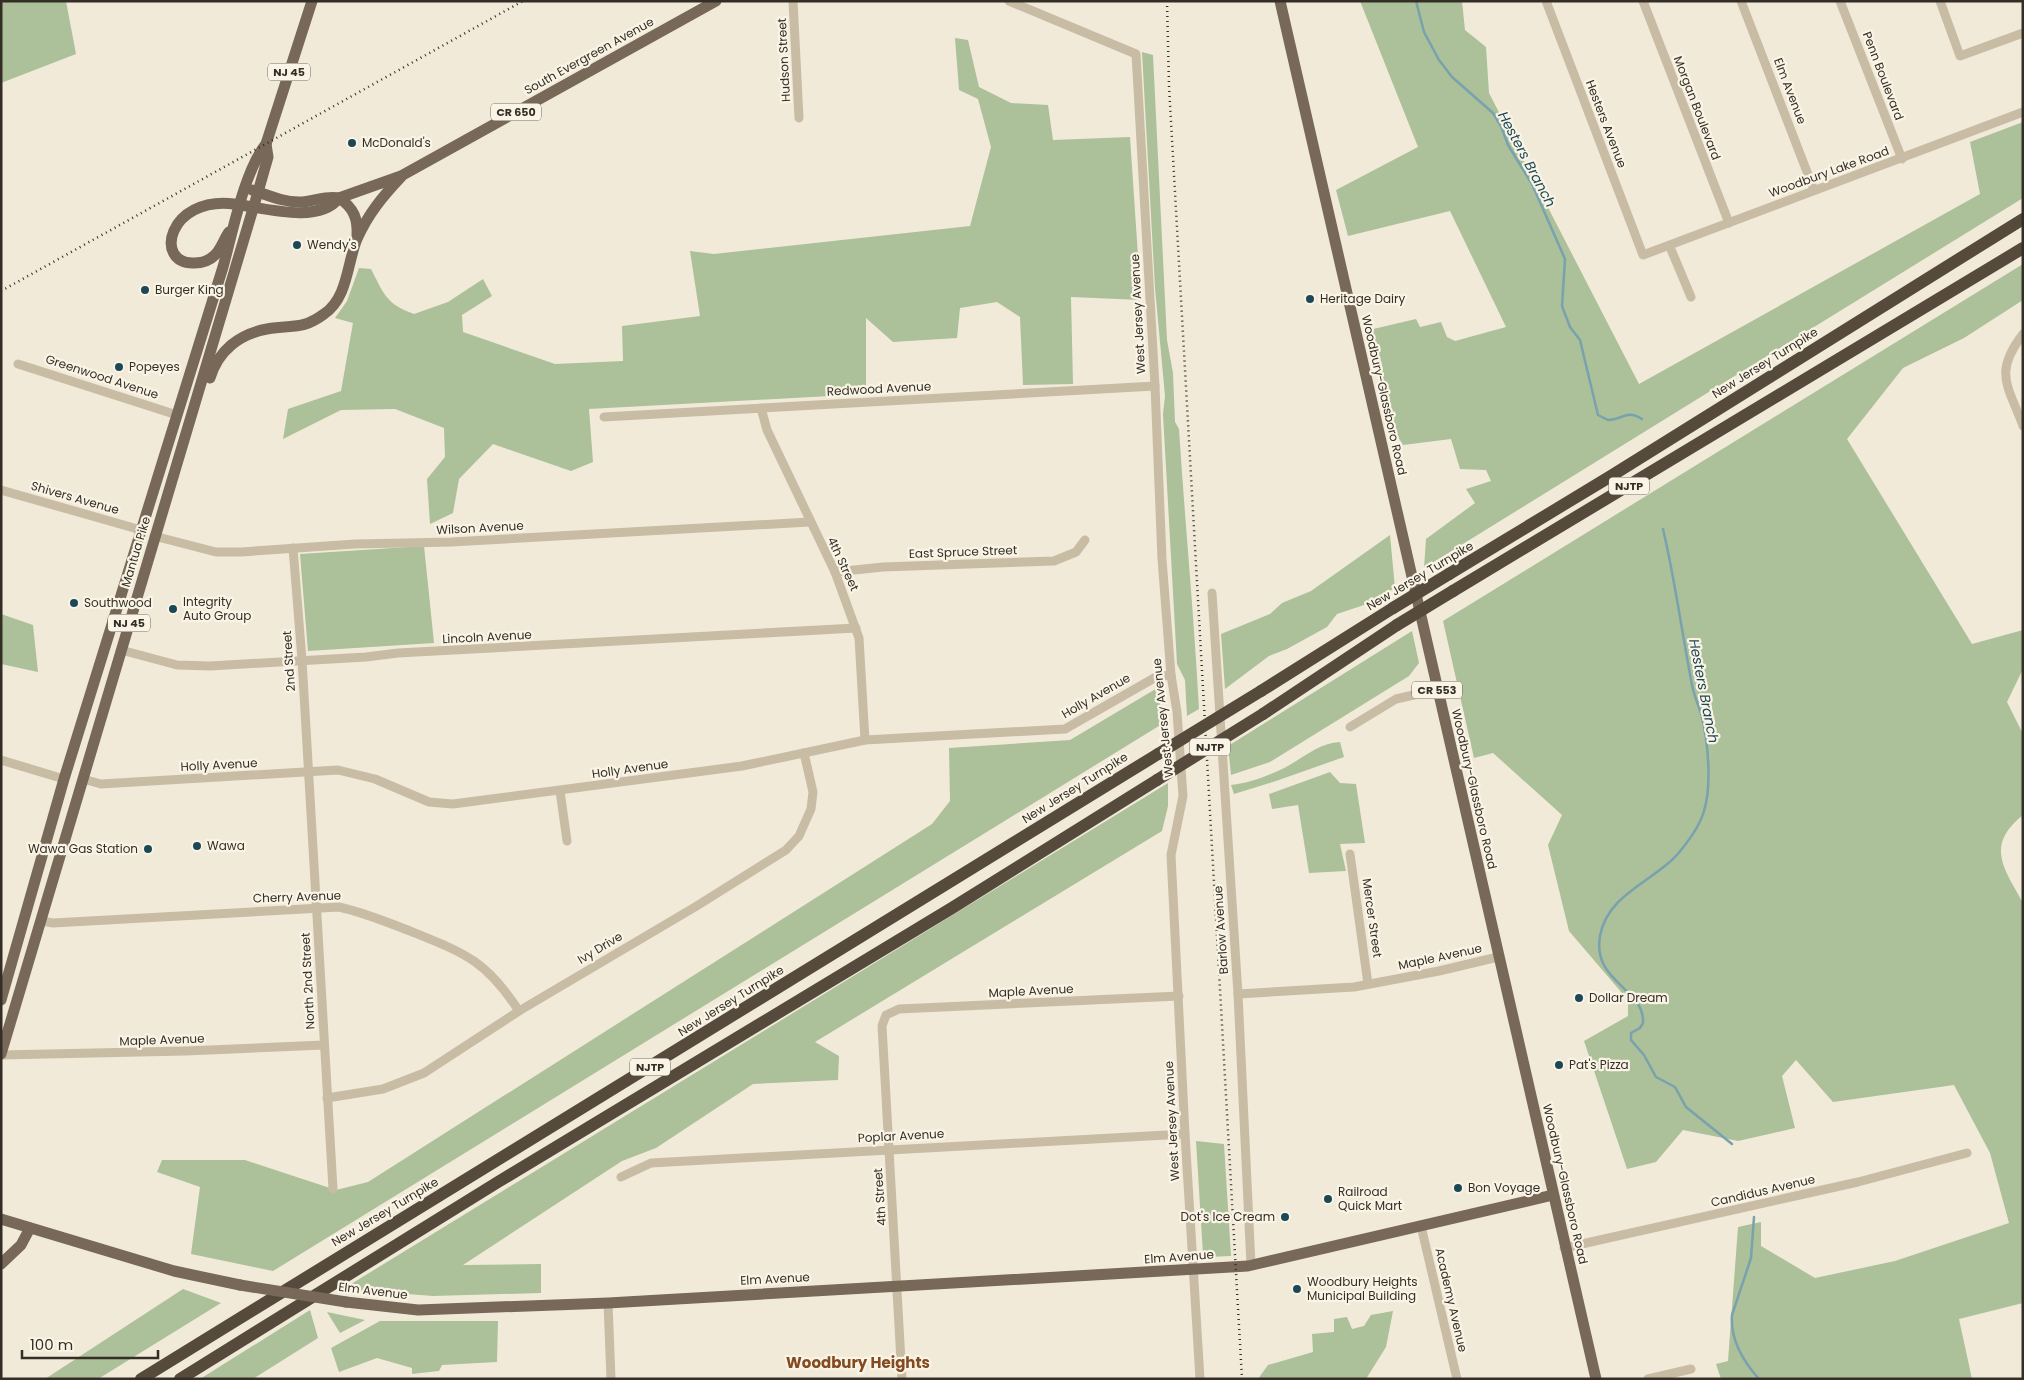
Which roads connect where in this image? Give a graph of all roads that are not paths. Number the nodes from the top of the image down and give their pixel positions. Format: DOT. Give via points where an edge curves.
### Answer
graph roads {
  1 [pos="312,1"];
  2 [pos="716,1"];
  3 [pos="793,1"];
  4 [pos="1009,1"];
  5 [pos="1280,1"];
  6 [pos="1546,1"];
  7 [pos="1643,1"];
  8 [pos="1741,1"];
  9 [pos="1840,1"];
  10 [pos="1940,1"];
  11 [pos="2023,33"];
  12 [pos="2023,112"];
  13 [pos="799,118"];
  14 [pos="266,144"];
  15 [pos="1902,159"];
  16 [pos="401,176"];
  17 [pos="246,188"];
  18 [pos="1814,190"];
  19 [pos="258,192"];
  20 [pos="339,198"];
  21 [pos="241,204"];
  22 [pos="253,208"];
  23 [pos="237,217"];
  24 [pos="2023,219"];
  25 [pos="1729,223"];
  26 [pos="357,240"];
  27 [pos="1670,247"];
  28 [pos="2023,248"];
  29 [pos="1643,256"];
  30 [pos="1691,297"];
  31 [pos="2023,334"];
  32 [pos="18,364"];
  33 [pos="1155,386"];
  34 [pos="760,408"];
  35 [pos="177,414"];
  36 [pos="604,417"];
  37 [pos="2023,426"];
  38 [pos="178,460"];
  39 [pos="1,490"];
  40 [pos="809,522"];
  41 [pos="141,530"];
  42 [pos="154,536"];
  43 [pos="1085,540"];
  44 [pos="293,548"];
  45 [pos="835,572"];
  46 [pos="1212,594"];
  47 [pos="856,628"];
  48 [pos="121,650"];
  49 [pos="302,660"];
  50 [pos="1171,675"];
  51 [pos="1436,690"];
  52 [pos="1350,727"];
  53 [pos="865,740"];
  54 [pos="804,753"];
  55 [pos="1,760"];
  56 [pos="307,773"];
  57 [pos="64,779"];
  58 [pos="83,780"];
  59 [pos="560,791"];
  60 [pos="567,841"];
  61 [pos="1350,854"];
  62 [pos="316,907"];
  63 [pos="41,920"];
  64 [pos="1498,957"];
  65 [pos="1368,984"];
  66 [pos="1238,994"];
  67 [pos="1179,996"];
  68 [pos="1,1000"];
  69 [pos="519,1011"];
  70 [pos="886,1014"];
  71 [pos="324,1045"];
  72 [pos="1,1055"];
  73 [pos="327,1098"];
  74 [pos="1185,1134"];
  75 [pos="889,1149"];
  76 [pos="1967,1153"];
  77 [pos="621,1176"];
  78 [pos="333,1189"];
  79 [pos="1553,1195"];
  80 [pos="1,1218"];
  81 [pos="1421,1226"];
  82 [pos="30,1228"];
  83 [pos="1564,1248"];
  84 [pos="1,1264"];
  85 [pos="1251,1265"];
  86 [pos="1194,1270"];
  87 [pos="898,1286"];
  88 [pos="608,1303"];
  89 [pos="1692,1369"];
  90 [pos="141,1379"];
  91 [pos="180,1379"];
  92 [pos="611,1379"];
  93 [pos="902,1379"];
  94 [pos="1200,1379"];
  95 [pos="1457,1379"];
  96 [pos="1596,1379"];
  97 [pos="1648,1379"];
  1 -- 14 [label="main road, Mantua Pike / NJ 45"];
  2 -- 16 [label="main road, South Evergreen Avenue / CR 650"];
  3 -- 13 [label="street, Hudson Street"];
  4 -- 33 [label="street, West Jersey Avenue" via="1136,54"];
  5 -- 51 [label="main road, Woodbury-Glassboro Road / CR 553"];
  6 -- 29 [label="street, Hesters Avenue"];
  7 -- 25 [label="street, Morgan Boulevard"];
  8 -- 18 [label="street, Elm Avenue"];
  9 -- 15 [label="street, Penn Boulevard"];
  10 -- 11 [label="street" via="1960,56"];
  12 -- 15 [label="street, Woodbury Lake Road"];
  14 -- 17 [label="main road, Mantua Pike / NJ 45" via="256,156"];
  14 -- 19 [label="main road, Mantua Pike / NJ 45" via="268,157"];
  15 -- 18 [label="street, Woodbury Lake Road"];
  16 -- 20 [label="main road, South Evergreen Avenue / CR 650"];
  16 -- 26 [label="main road" via="376,204"];
  17 -- 19 [label="main road, South Evergreen Avenue / CR 650"];
  17 -- 21 [label="main road, Mantua Pike / NJ 45"];
  18 -- 25 [label="street, Woodbury Lake Road"];
  19 -- 20 [label="main road, South Evergreen Avenue / CR 650" via="294,202"];
  19 -- 22 [label="main road, Mantua Pike / NJ 45"];
  20 -- 22 [label="main road, South Evergreen Avenue / CR 650" via="334,204 305,212"];
  20 -- 26 [label="main road" via="350,206 356,217"];
  21 -- 22 [label="main road, South Evergreen Avenue / CR 650"];
  21 -- 23 [label="main road, Mantua Pike / NJ 45"];
  21 -- 23 [label="main road, South Evergreen Avenue" via="215,202 188,212 173,232 171,243 174,252 189,263 206,261 218,251"];
  22 -- 38 [label="main road, Mantua Pike / NJ 45"];
  23 -- 35 [label="main road, Mantua Pike / NJ 45"];
  24 -- 90 [label="highway, New Jersey Turnpike / NJTP, bridge" via="1611,476"];
  25 -- 27 [label="street, Woodbury Lake Road"];
  26 -- 38 [label="main road" via="341,292 326,313 309,324 266,329 247,335 223,351 211,372 190,444"];
  27 -- 29 [label="street, Woodbury Lake Road"];
  27 -- 30 [label="street"];
  28 -- 91 [label="highway, NJTP, bridge" via="1397,625 1264,714 943,913"];
  31 -- 37 [label="street" via="2013,347 2004,374"];
  32 -- 35 [label="street, Greenwood Avenue"];
  33 -- 34 [label="street, Redwood Avenue"];
  33 -- 50 [label="street, West Jersey Avenue" via="1162,559"];
  34 -- 36 [label="street, Redwood Avenue"];
  34 -- 40 [label="street, 4th Street"];
  35 -- 41 [label="main road, Mantua Pike / NJ 45"];
  38 -- 42 [label="main road, Mantua Pike / NJ 45"];
  39 -- 41 [label="street, Shivers Avenue"];
  40 -- 44 [label="street, Wilson Avenue"];
  40 -- 45 [label="street, 4th Street"];
  41 -- 57 [label="main road, Mantua Pike / NJ 45"];
  42 -- 44 [label="street, Wilson Avenue" via="216,552"];
  42 -- 48 [label="main road, Mantua Pike / NJ 45"];
  43 -- 45 [label="street, East Spruce Street" via="1076,552 1054,561 883,567"];
  44 -- 49 [label="street, 2nd Street"];
  45 -- 47 [label="street, 4th Street"];
  46 -- 66 [label="street, Barlow Avenue"];
  47 -- 49 [label="street, Lincoln Avenue"];
  47 -- 53 [label="street, 4th Street"];
  48 -- 49 [label="street, Lincoln Avenue" via="177,665"];
  48 -- 58 [label="main road, Mantua Pike / NJ 45"];
  49 -- 56 [label="street, 2nd Street"];
  50 -- 53 [label="street, Holly Avenue" via="1156,677 1065,729"];
  50 -- 67 [label="street, West Jersey Avenue" via="1183,796 1171,855"];
  51 -- 52 [label="street" via="1396,699"];
  51 -- 64 [label="main road, Woodbury-Glassboro Road / CR 553"];
  53 -- 54 [label="street, Holly Avenue"];
  54 -- 59 [label="street, Holly Avenue" via="742,766"];
  54 -- 69 [label="street, Ivy Drive" via="813,792 805,826 794,843 695,907"];
  55 -- 57 [label="street"];
  56 -- 58 [label="street, Holly Avenue" via="101,784"];
  56 -- 59 [label="street, Holly Avenue" via="338,770 359,773 437,803 453,804"];
  56 -- 62 [label="street, North 2nd Street"];
  57 -- 68 [label="main road, Mantua Pike / NJ 45"];
  58 -- 63 [label="main road, Mantua Pike / NJ 45"];
  59 -- 60 [label="street"];
  61 -- 65 [label="street, Mercer Street"];
  62 -- 63 [label="street, Cherry Avenue" via="53,923"];
  62 -- 69 [label="street, Cherry Avenue" via="363,912 460,952 497,979"];
  62 -- 71 [label="street, North 2nd Street"];
  63 -- 72 [label="main road, Mantua Pike / NJ 45"];
  64 -- 65 [label="street, Maple Avenue"];
  64 -- 79 [label="main road, Woodbury-Glassboro Road / CR 553"];
  65 -- 66 [label="street, Maple Avenue"];
  66 -- 85 [label="street, Barlow Avenue"];
  67 -- 70 [label="street, Maple Avenue" via="899,1009"];
  67 -- 74 [label="street, West Jersey Avenue"];
  69 -- 73 [label="street, Ivy Drive" via="424,1073 360,1095"];
  70 -- 75 [label="street, 4th Street" via="882,1026"];
  71 -- 72 [label="street, Maple Avenue" via="186,1052"];
  71 -- 73 [label="street, North 2nd Street"];
  73 -- 78 [label="street, North 2nd Street"];
  74 -- 75 [label="street, Poplar Avenue"];
  74 -- 86 [label="street, West Jersey Avenue"];
  75 -- 77 [label="street, Poplar Avenue" via="650,1163"];
  75 -- 87 [label="street, 4th Street"];
  76 -- 83 [label="street, Candidus Avenue" via="1858,1182"];
  79 -- 81 [label="main road, Elm Avenue"];
  79 -- 83 [label="main road, Woodbury-Glassboro Road / CR 553"];
  80 -- 82 [label="main road, Elm Avenue"];
  81 -- 85 [label="main road, Elm Avenue"];
  81 -- 95 [label="street, Academy Avenue"];
  82 -- 84 [label="main road" via="22,1245"];
  82 -- 88 [label="main road, Elm Avenue, bridge" via="174,1271 346,1302 418,1310"];
  83 -- 96 [label="main road, Woodbury-Glassboro Road / CR 553"];
  85 -- 86 [label="main road, Elm Avenue"];
  86 -- 87 [label="main road, Elm Avenue"];
  86 -- 94 [label="street, West Jersey Avenue"];
  87 -- 88 [label="main road, Elm Avenue"];
  87 -- 93 [label="street, 4th Street"];
  88 -- 92 [label="street"];
  89 -- 97 [label="street"];
}
